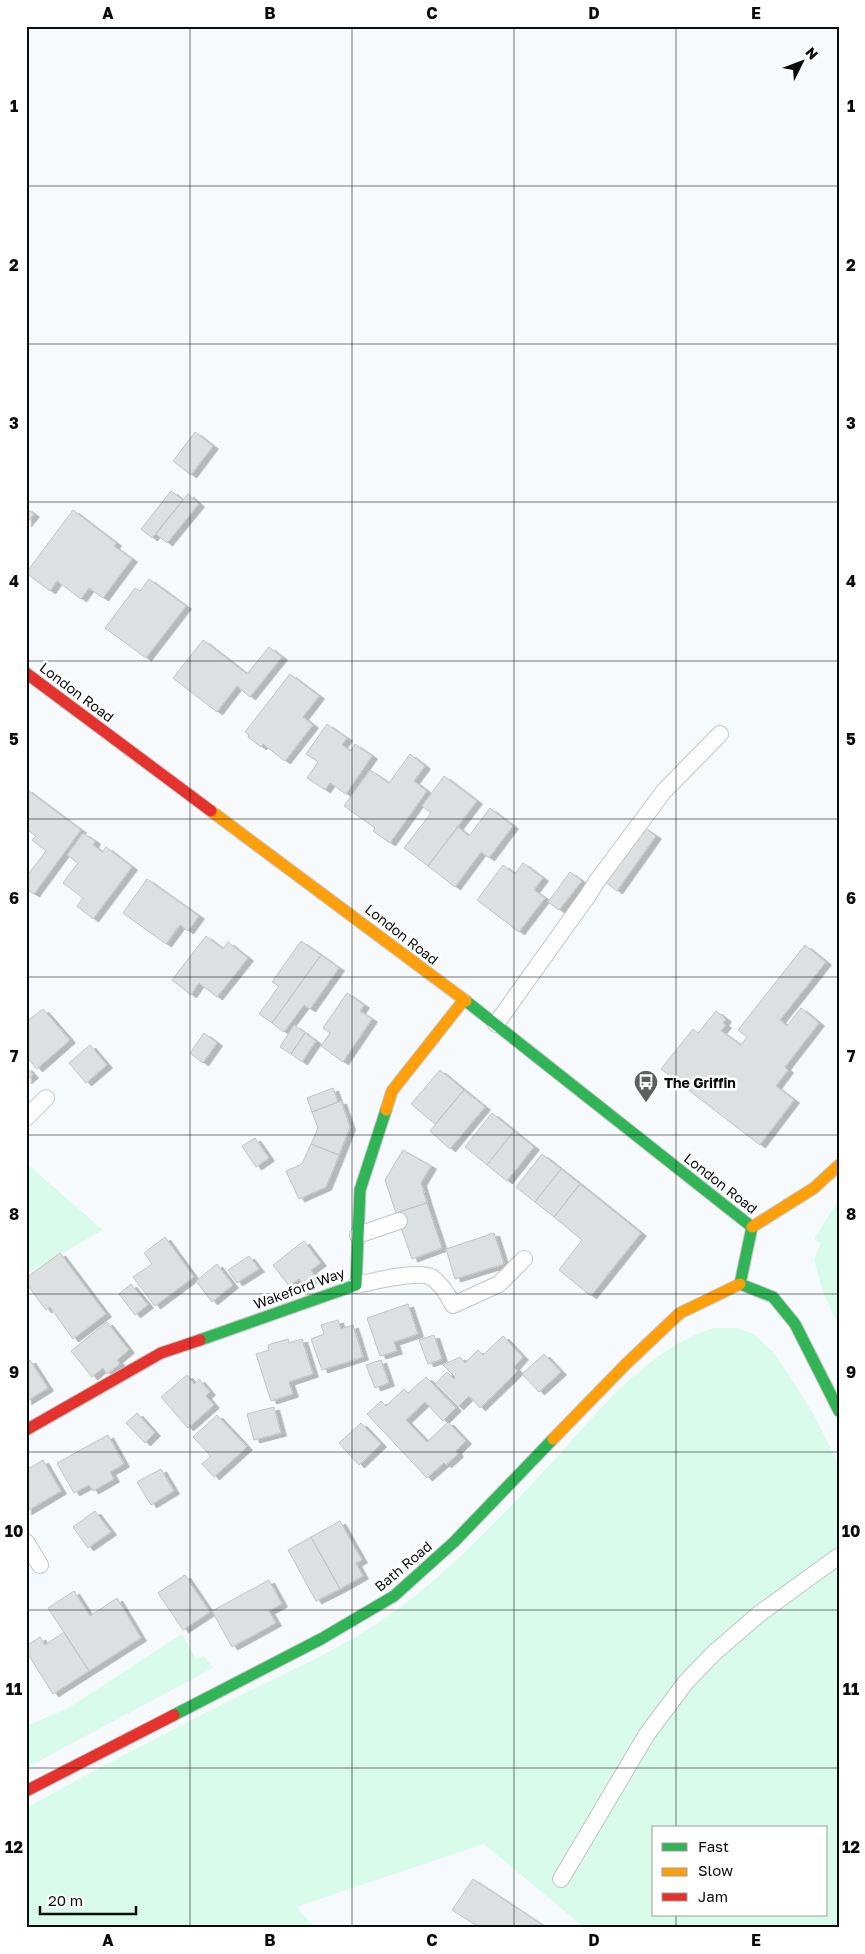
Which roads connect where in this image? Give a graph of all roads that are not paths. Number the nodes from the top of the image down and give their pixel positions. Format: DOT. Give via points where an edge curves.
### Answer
graph roads {
  1 [pos="26,673"];
  2 [pos="720,734"];
  3 [pos="463,1000"];
  4 [pos="496,1024"];
  5 [pos="46,1098"];
  6 [pos="26,1118"];
  7 [pos="839,1165"];
  8 [pos="399,1221"];
  9 [pos="752,1227"];
  10 [pos="358,1235"];
  11 [pos="524,1259"];
  12 [pos="740,1284"];
  13 [pos="356,1285"];
  14 [pos="839,1411"];
  15 [pos="26,1430"];
  16 [pos="26,1542"];
  17 [pos="839,1556"];
  18 [pos="40,1565"];
  19 [pos="26,1792"];
  20 [pos="561,1879"];
  1 -- 3 [label="main road, London Road"];
  2 -- 4 [label="lane" via="664,791"];
  3 -- 4 [label="main road, London Road"];
  3 -- 10 [label="main road, Wakeford Way" via="392,1091 360,1190"];
  4 -- 9 [label="main road, London Road"];
  5 -- 6 [label="lane"];
  7 -- 9 [label="main road" via="814,1188"];
  8 -- 10 [label="lane"];
  9 -- 12 [label="main road"];
  10 -- 13 [label="main road, Wakeford Way"];
  11 -- 13 [label="lane" via="499,1284 453,1305 445,1290 430,1277 412,1275"];
  12 -- 14 [label="main road" via="772,1297 795,1324"];
  12 -- 19 [label="main road, Bath Road" via="680,1313 626,1364 454,1542 394,1596 321,1639"];
  13 -- 15 [label="main road, Wakeford Way" via="160,1353"];
  16 -- 18 [label="lane"];
  17 -- 20 [label="lane" via="759,1614 686,1682 647,1734"];
}
